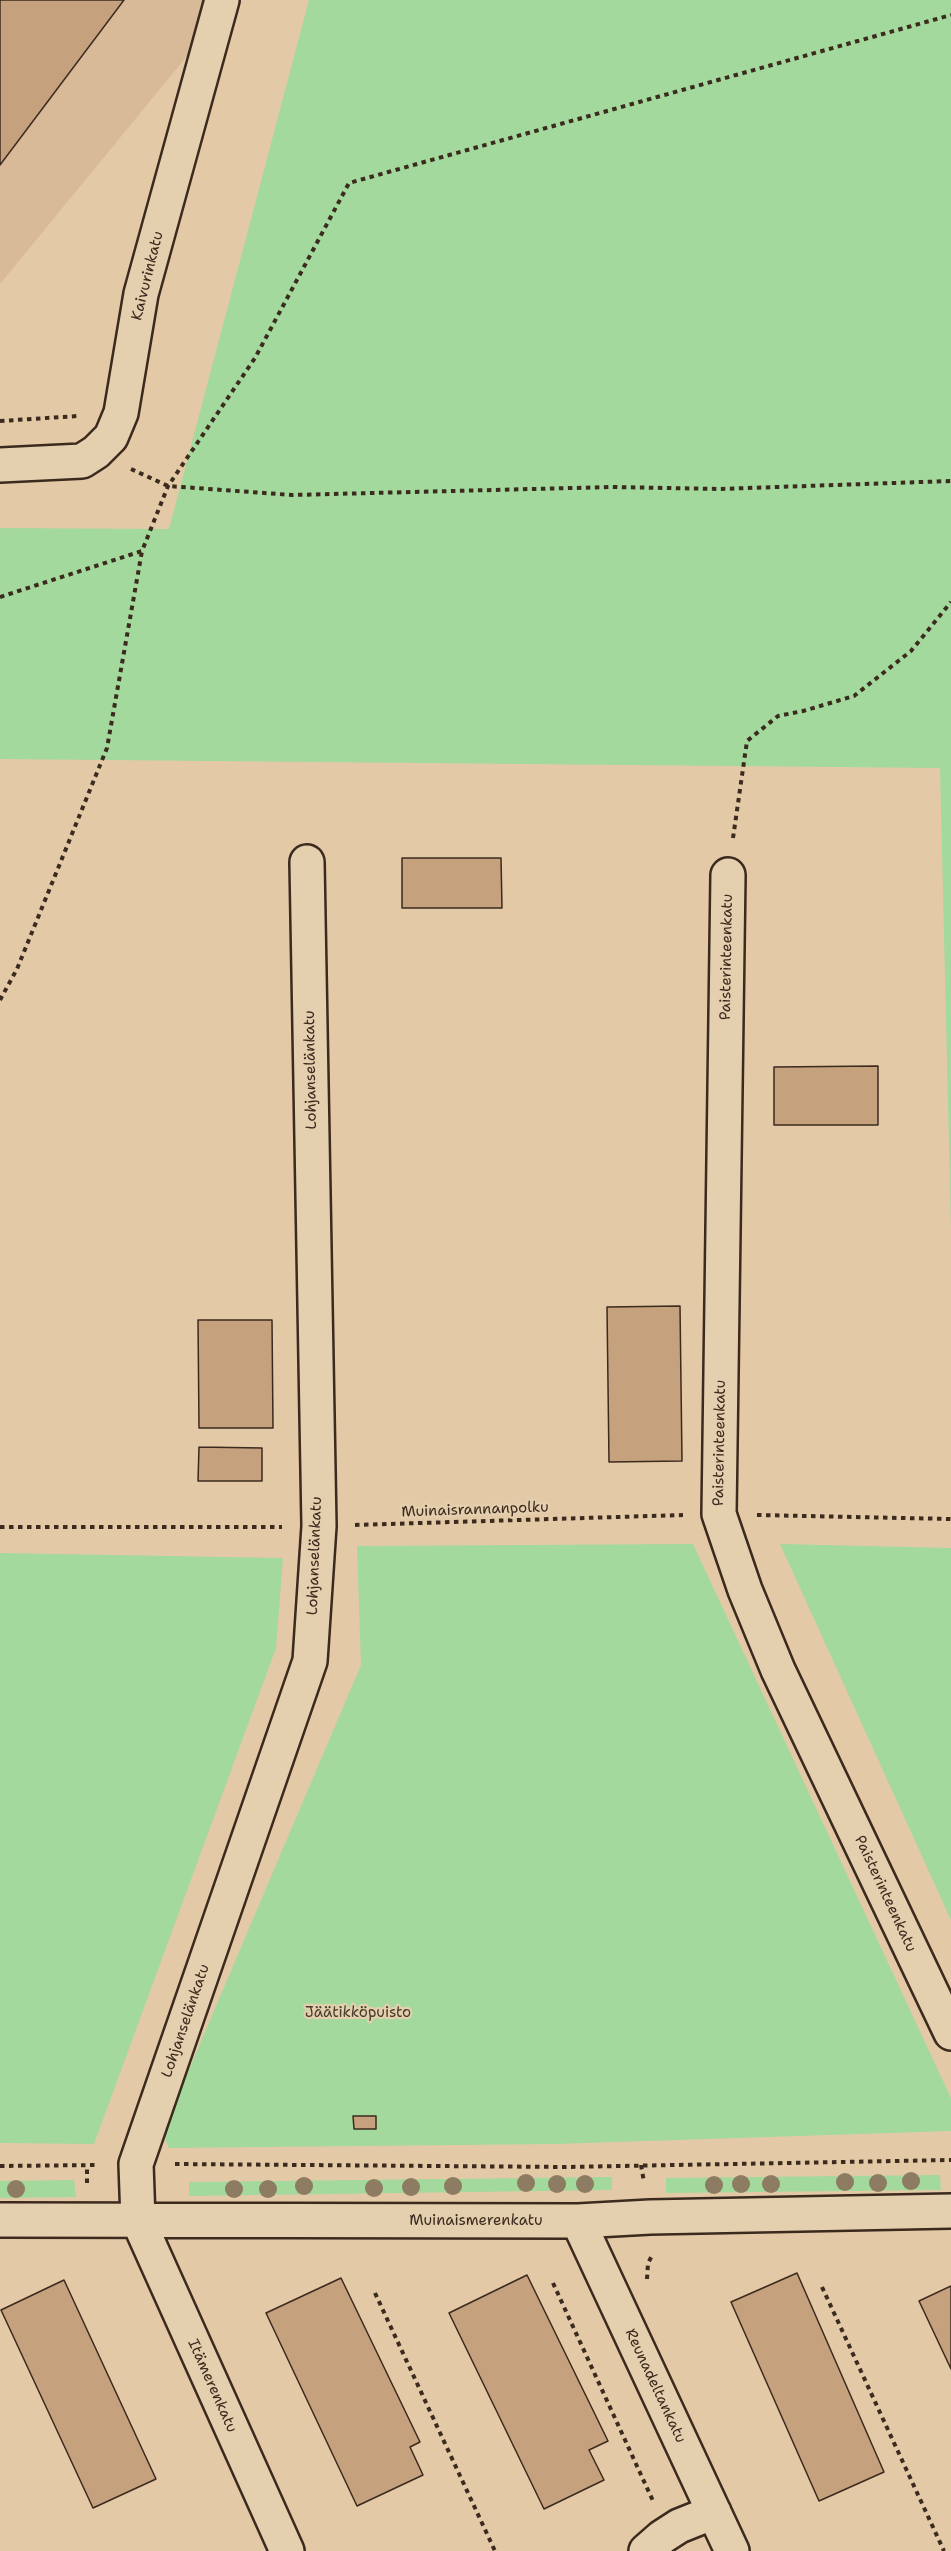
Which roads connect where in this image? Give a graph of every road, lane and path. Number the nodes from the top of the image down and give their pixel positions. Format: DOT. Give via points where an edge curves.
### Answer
graph roads {
  1 [pos="222,0"];
  2 [pos="951,15"];
  3 [pos="121,413"];
  4 [pos="0,421"];
  5 [pos="96,452"];
  6 [pos="0,465"];
  7 [pos="951,481"];
  8 [pos="168,486"];
  9 [pos="142,551"];
  10 [pos="0,597"];
  11 [pos="951,602"];
  12 [pos="307,862"];
  13 [pos="728,875"];
  14 [pos="0,1000"];
  15 [pos="720,1514"];
  16 [pos="951,1519"];
  17 [pos="319,1526"];
  18 [pos="0,1527"];
  19 [pos="951,2033"];
  20 [pos="951,2160"];
  21 [pos="136,2164"];
  22 [pos="641,2165"];
  23 [pos="0,2166"];
  24 [pos="951,2211"];
  25 [pos="650,2217"];
  26 [pos="0,2220"];
  27 [pos="138,2220"];
  28 [pos="578,2221"];
  29 [pos="553,2283"];
  30 [pos="822,2287"];
  31 [pos="651,2288"];
  32 [pos="375,2293"];
  33 [pos="714,2512"];
  34 [pos="657,2542"];
  35 [pos="287,2551"];
  36 [pos="495,2551"];
  37 [pos="732,2551"];
  38 [pos="944,2551"];
  1 -- 3 [label="street, Kaivurinkatu" via="141,294"];
  2 -- 8 [label="path" via="349,183 255,358"];
  3 -- 4 [label="path"];
  3 -- 5 [label="street, Kaivurinkatu" via="111,437"];
  5 -- 6 [label="street" via="82,461"];
  5 -- 8 [label="path"];
  7 -- 8 [label="path" via="719,489 292,495"];
  8 -- 9 [label="path"];
  9 -- 10 [label="path"];
  9 -- 14 [label="path" via="107,748 17,969"];
  11 -- 13 [label="path" via="911,651 854,696 778,716 747,741"];
  12 -- 17 [label="street, Lohjanselänkatu"];
  13 -- 15 [label="street, Paisterinteenkatu"];
  15 -- 16 [label="path, Muinaisrannanpolku"];
  15 -- 17 [label="path, Muinaisrannanpolku"];
  15 -- 19 [label="street, Paisterinteenkatu" via="745,1590 778,1670"];
  17 -- 18 [label="path, Muinaisrannanpolku"];
  17 -- 21 [label="street, Lohjanselänkatu" via="310,1661"];
  20 -- 22 [label="path"];
  21 -- 22 [label="path"];
  21 -- 23 [label="path"];
  21 -- 27 [label="street, Lohjanselänkatu"];
  22 -- 25 [label="path"];
  24 -- 25 [label="street, Muinaismerenkatu"];
  25 -- 28 [label="street, Muinaismerenkatu"];
  25 -- 31 [label="path" via="654,2250 646,2279"];
  26 -- 27 [label="street, Muinaismerenkatu"];
  27 -- 28 [label="street, Muinaismerenkatu"];
  27 -- 35 [label="street, Itämerenkatu"];
  28 -- 33 [label="street, Reunadeltankatu"];
  29 -- 34 [label="path"];
  30 -- 38 [label="path"];
  32 -- 36 [label="path"];
  33 -- 34 [label="street" via="679,2526"];
  33 -- 37 [label="street, Reunadeltankatu"];
}
